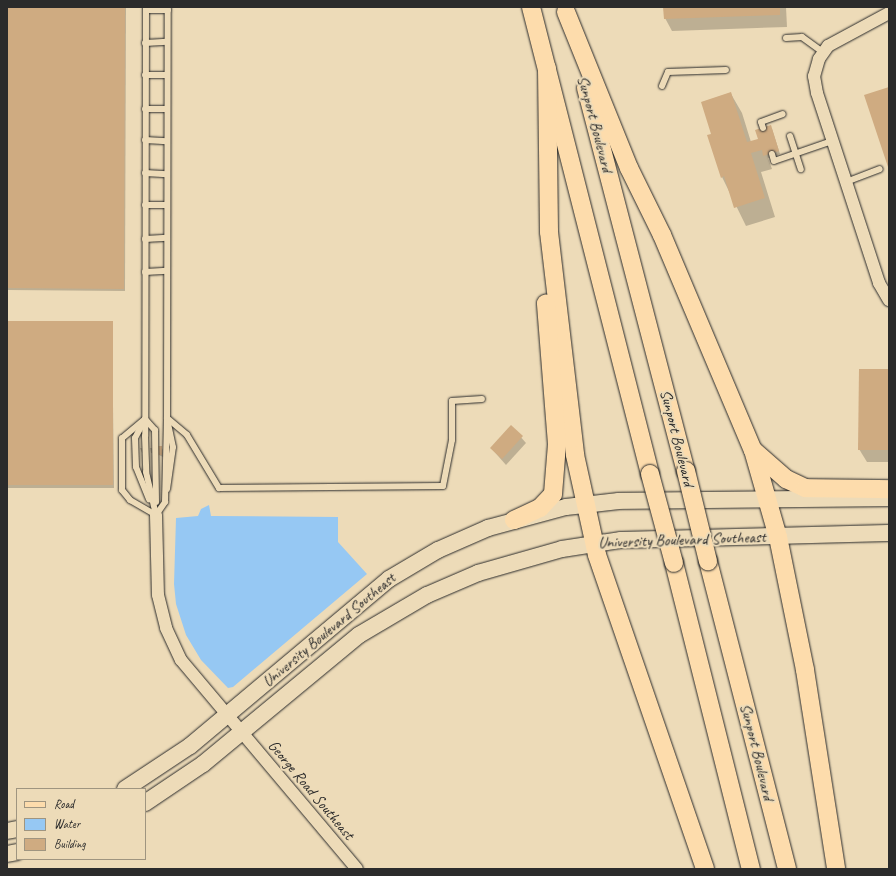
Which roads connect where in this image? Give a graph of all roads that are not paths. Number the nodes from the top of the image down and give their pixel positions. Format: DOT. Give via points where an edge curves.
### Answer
graph roads {
  1 [pos="531,7"];
  2 [pos="146,8"];
  3 [pos="168,8"];
  4 [pos="565,9"];
  5 [pos="889,13"];
  6 [pos="786,38"];
  7 [pos="167,42"];
  8 [pos="145,43"];
  9 [pos="823,52"];
  10 [pos="547,68"];
  11 [pos="726,70"];
  12 [pos="145,75"];
  13 [pos="167,75"];
  14 [pos="662,86"];
  15 [pos="145,109"];
  16 [pos="167,109"];
  17 [pos="783,114"];
  18 [pos="763,128"];
  19 [pos="790,136"];
  20 [pos="145,140"];
  21 [pos="167,140"];
  22 [pos="832,141"];
  23 [pos="796,153"];
  24 [pos="772,154"];
  25 [pos="801,169"];
  26 [pos="880,169"];
  27 [pos="145,173"];
  28 [pos="167,174"];
  29 [pos="846,182"];
  30 [pos="145,205"];
  31 [pos="167,205"];
  32 [pos="549,232"];
  33 [pos="167,238"];
  34 [pos="145,239"];
  35 [pos="167,271"];
  36 [pos="145,272"];
  37 [pos="889,300"];
  38 [pos="482,399"];
  39 [pos="166,418"];
  40 [pos="145,419"];
  41 [pos="753,450"];
  42 [pos="889,489"];
  43 [pos="889,498"];
  44 [pos="767,501"];
  45 [pos="586,504"];
  46 [pos="156,515"];
  47 [pos="514,520"];
  48 [pos="889,532"];
  49 [pos="778,537"];
  50 [pos="594,544"];
  51 [pos="226,716"];
  52 [pos="240,733"];
  53 [pos="127,788"];
  54 [pos="146,802"];
  55 [pos="357,869"];
  56 [pos="705,869"];
  57 [pos="751,869"];
  58 [pos="787,869"];
  59 [pos="836,869"];
  1 -- 10 [label="main road, Sunport Boulevard"];
  2 -- 3 [label="lane"];
  2 -- 8 [label="lane"];
  3 -- 7 [label="lane"];
  4 -- 41 [label="main road" via="629,168 662,235"];
  4 -- 58 [label="main road, Sunport Boulevard, bridge"];
  5 -- 9 [label="street" via="834,41"];
  6 -- 9 [label="lane" via="802,37"];
  7 -- 8 [label="lane"];
  7 -- 13 [label="lane"];
  8 -- 12 [label="lane"];
  9 -- 22 [label="street" via="816,67 815,85"];
  10 -- 32 [label="main road"];
  10 -- 57 [label="main road, Sunport Boulevard, bridge"];
  11 -- 14 [label="lane" via="668,72"];
  12 -- 13 [label="lane"];
  12 -- 15 [label="lane"];
  13 -- 16 [label="lane"];
  15 -- 16 [label="lane"];
  15 -- 20 [label="lane"];
  16 -- 21 [label="lane"];
  17 -- 18 [label="lane" via="761,122"];
  19 -- 23 [label="lane"];
  20 -- 21 [label="lane"];
  20 -- 27 [label="lane"];
  21 -- 28 [label="lane"];
  22 -- 23 [label="lane"];
  22 -- 29 [label="street"];
  23 -- 24 [label="lane" via="774,161"];
  23 -- 25 [label="lane"];
  26 -- 29 [label="lane"];
  27 -- 28 [label="lane"];
  27 -- 30 [label="lane"];
  28 -- 31 [label="lane"];
  29 -- 37 [label="street" via="879,283"];
  30 -- 31 [label="lane"];
  30 -- 34 [label="lane"];
  31 -- 33 [label="lane"];
  32 -- 45 [label="main road" via="575,455"];
  32 -- 47 [label="main road" via="543,272 557,444 556,475 553,494 547,502"];
  33 -- 34 [label="lane"];
  33 -- 35 [label="lane"];
  34 -- 36 [label="lane"];
  35 -- 36 [label="lane"];
  35 -- 39 [label="lane"];
  36 -- 40 [label="lane"];
  38 -- 39 [label="lane" via="452,401 452,440 443,486 219,488 187,435"];
  39 -- 46 [label="lane" via="165,502"];
  40 -- 46 [label="lane" via="146,472"];
  40 -- 46 [label="lane" via="155,430"];
  40 -- 46 [label="lane" via="135,438 136,467"];
  40 -- 46 [label="lane" via="122,438 122,490 130,500"];
  41 -- 42 [label="main road" via="786,479 805,488"];
  41 -- 44 [label="main road"];
  43 -- 44 [label="main road, University Boulevard Southeast"];
  44 -- 45 [label="main road, University Boulevard Southeast" via="645,500"];
  44 -- 49 [label="main road"];
  45 -- 47 [label="main road, University Boulevard Southeast"];
  45 -- 50 [label="main road"];
  46 -- 51 [label="street, George Road Southeast" via="156,577 166,628 181,660"];
  47 -- 51 [label="main road, University Boulevard Southeast" via="438,550 389,578"];
  48 -- 49 [label="main road, University Boulevard Southeast"];
  49 -- 50 [label="main road, University Boulevard Southeast" via="650,538"];
  49 -- 59 [label="main road" via="805,670"];
  50 -- 52 [label="main road, University Boulevard Southeast" via="505,563 450,584 409,604 338,650"];
  50 -- 56 [label="main road"];
  51 -- 52 [label="street, George Road Southeast"];
  51 -- 53 [label="main road, University Boulevard Southeast" via="168,763"];
  52 -- 54 [label="main road, University Boulevard Southeast" via="180,781"];
  52 -- 55 [label="street, George Road Southeast"];
}
